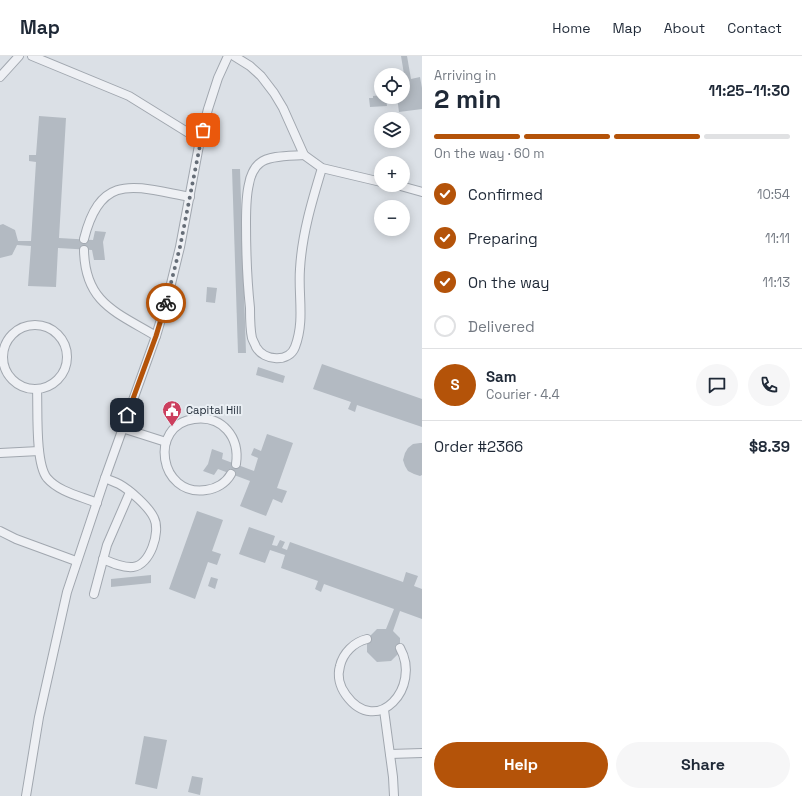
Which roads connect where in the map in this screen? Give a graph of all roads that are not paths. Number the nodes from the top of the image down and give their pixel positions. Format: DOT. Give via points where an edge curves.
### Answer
graph roads {
  1 [pos="19,56"];
  2 [pos="32,56"];
  3 [pos="228,56"];
  4 [pos="234,56"];
  5 [pos="0,77"];
  6 [pos="200,140"];
  7 [pos="304,156"];
  8 [pos="322,168"];
  9 [pos="374,180"];
  10 [pos="410,189"];
  11 [pos="422,192"];
  12 [pos="190,197"];
  13 [pos="84,239"];
  14 [pos="84,250"];
  15 [pos="156,336"];
  16 [pos="37,389"];
  17 [pos="122,428"];
  18 [pos="166,442"];
  19 [pos="39,451"];
  20 [pos="0,453"];
  21 [pos="236,464"];
  22 [pos="231,474"];
  23 [pos="105,478"];
  24 [pos="130,492"];
  25 [pos="97,502"];
  26 [pos="0,531"];
  27 [pos="103,559"];
  28 [pos="76,561"];
  29 [pos="94,594"];
  30 [pos="367,639"];
  31 [pos="400,648"];
  32 [pos="384,710"];
  33 [pos="422,753"];
  34 [pos="390,754"];
  35 [pos="26,796"];
  36 [pos="394,796"];
  1 -- 5 [label="lane"];
  2 -- 6 [label="lane" via="129,96"];
  3 -- 6 [label="lane" via="218,78"];
  4 -- 7 [label="lane" via="261,76 274,93"];
  6 -- 12 [label="lane"];
  7 -- 8 [label="lane"];
  7 -- 8 [label="lane" via="274,157 260,162 253,171 248,185 246,237 252,338 257,349 266,356 280,359 289,356 295,348 301,317 302,253 310,206"];
  8 -- 9 [label="lane"];
  10 -- 11 [label="lane"];
  12 -- 13 [label="lane" via="141,188 116,190 106,195 98,205"];
  12 -- 15 [label="lane" via="180,247"];
  14 -- 15 [label="lane" via="86,274 100,300"];
  15 -- 17 [label="lane"];
  16 -- 16 [label="lane" via="21,386 14,381 8,375 3,359 6,343 11,336 33,325 50,329 56,334 66,347 67,355 65,368 59,378 49,386"];
  16 -- 19 [label="lane"];
  17 -- 18 [label="lane"];
  17 -- 23 [label="lane"];
  18 -- 21 [label="lane" via="171,432 190,419 213,420 223,425 231,434 236,444"];
  18 -- 22 [label="lane" via="165,465 178,484 188,489 211,489"];
  19 -- 20 [label="lane"];
  19 -- 25 [label="lane" via="47,477 68,492"];
  23 -- 24 [label="lane"];
  23 -- 25 [label="lane"];
  24 -- 27 [label="lane"];
  24 -- 27 [label="lane" via="155,519 156,539 150,553 135,567 117,565"];
  25 -- 28 [label="lane"];
  26 -- 28 [label="lane"];
  27 -- 29 [label="lane"];
  28 -- 35 [label="lane" via="39,717"];
  30 -- 32 [label="lane" via="348,650 343,658 340,685 344,694 357,706 370,711"];
  31 -- 32 [label="lane" via="412,669 410,687 400,702"];
  32 -- 34 [label="lane"];
  33 -- 34 [label="lane"];
  34 -- 36 [label="lane"];
}
